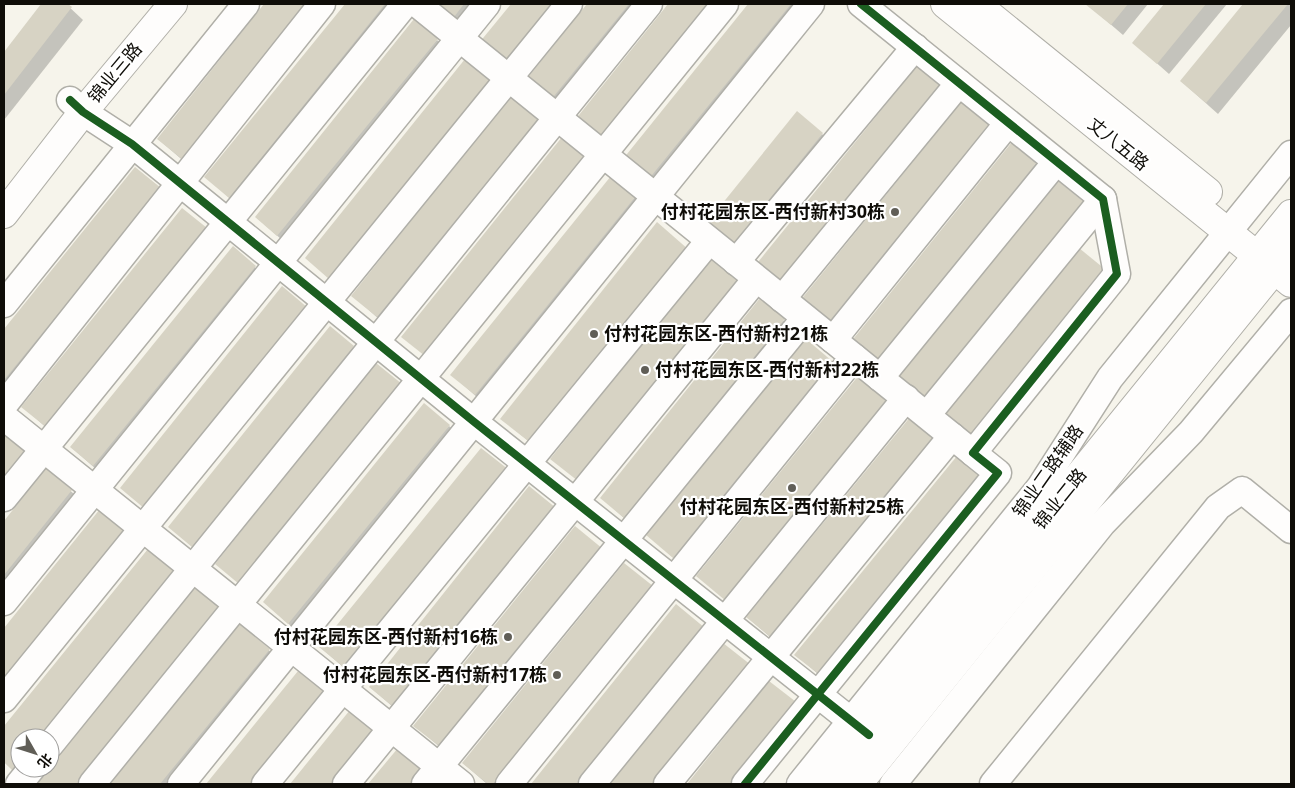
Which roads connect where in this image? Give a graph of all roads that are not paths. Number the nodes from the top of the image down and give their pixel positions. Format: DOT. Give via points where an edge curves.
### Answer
graph roads {
  1 [pos="149,4"];
  2 [pos="173,4"];
  3 [pos="246,4"];
  4 [pos="322,4"];
  5 [pos="405,4"];
  6 [pos="416,4"];
  7 [pos="487,4"];
  8 [pos="569,4"];
  9 [pos="649,4"];
  10 [pos="725,4"];
  11 [pos="811,4"];
  12 [pos="861,4"];
  13 [pos="944,4"];
  14 [pos="976,4"];
  15 [pos="459,39"];
  16 [pos="915,47"];
  17 [pos="508,78"];
  18 [pos="959,83"];
  19 [pos="77,106"];
  20 [pos="556,118"];
  21 [pos="1008,123"];
  22 [pos="132,144"];
  23 [pos="603,154"];
  24 [pos="1291,154"];
  25 [pos="1056,162"];
  26 [pos="180,183"];
  27 [pos="4,185"];
  28 [pos="655,197"];
  29 [pos="1104,199"];
  30 [pos="4,214"];
  31 [pos="1291,214"];
  32 [pos="228,223"];
  33 [pos="1234,225"];
  34 [pos="709,241"];
  35 [pos="1280,259"];
  36 [pos="736,262"];
  37 [pos="278,263"];
  38 [pos="756,279"];
  39 [pos="782,299"];
  40 [pos="327,303"];
  41 [pos="4,304"];
  42 [pos="1291,312"];
  43 [pos="805,318"];
  44 [pos="833,340"];
  45 [pos="375,342"];
  46 [pos="854,357"];
  47 [pos="880,378"];
  48 [pos="422,379"];
  49 [pos="906,398"];
  50 [pos="4,405"];
  51 [pos="927,415"];
  52 [pos="4,418"];
  53 [pos="473,421"];
  54 [pos="952,436"];
  55 [pos="44,450"];
  56 [pos="973,453"];
  57 [pos="526,463"];
  58 [pos="94,490"];
  59 [pos="4,498"];
  60 [pos="575,501"];
  61 [pos="144,529"];
  62 [pos="1291,530"];
  63 [pos="623,540"];
  64 [pos="193,568"];
  65 [pos="673,579"];
  66 [pos="4,602"];
  67 [pos="239,604"];
  68 [pos="724,621"];
  69 [pos="290,647"];
  70 [pos="771,657"];
  71 [pos="342,689"];
  72 [pos="817,695"];
  73 [pos="4,699"];
  74 [pos="860,728"];
  75 [pos="391,729"];
  76 [pos="60,733"];
  77 [pos="432,775"];
  78 [pos="4,776"];
  79 [pos="839,783"];
  80 [pos="14,784"];
  81 [pos="92,784"];
  82 [pos="181,784"];
  83 [pos="266,784"];
  84 [pos="346,784"];
  85 [pos="461,784"];
  86 [pos="509,784"];
  87 [pos="592,784"];
  88 [pos="668,784"];
  89 [pos="745,784"];
  90 [pos="800,784"];
  91 [pos="893,784"];
  92 [pos="992,784"];
  1 -- 19 [label="main road, 锦业三路"];
  2 -- 19 [label="main road, 锦业三路"];
  3 -- 22 [label="street"];
  4 -- 26 [label="street"];
  5 -- 32 [label="street"];
  6 -- 15 [label="street"];
  7 -- 15 [label="street"];
  8 -- 17 [label="street"];
  9 -- 20 [label="street"];
  10 -- 23 [label="street"];
  11 -- 28 [label="street"];
  12 -- 16 [label="street"];
  13 -- 33 [label="main road, 丈八五路"];
  14 -- 33 [label="main road, 丈八五路"];
  15 -- 17 [label="street"];
  15 -- 37 [label="street"];
  16 -- 18 [label="street"];
  16 -- 36 [label="street"];
  17 -- 20 [label="street"];
  17 -- 40 [label="street"];
  18 -- 21 [label="street"];
  18 -- 39 [label="street"];
  19 -- 22 [label="street"];
  19 -- 27 [label="main road, 锦业三路"];
  19 -- 30 [label="main road, 锦业三路"];
  20 -- 23 [label="street"];
  20 -- 45 [label="street"];
  21 -- 25 [label="street"];
  21 -- 44 [label="street"];
  22 -- 26 [label="street"];
  22 -- 41 [label="street"];
  23 -- 28 [label="street"];
  23 -- 48 [label="street"];
  24 -- 33 [label="street, 锦业二路辅路"];
  25 -- 29 [label="street"];
  25 -- 47 [label="street"];
  26 -- 32 [label="street"];
  26 -- 50 [label="street"];
  28 -- 34 [label="street"];
  28 -- 53 [label="street"];
  29 -- 51 [label="street"];
  29 -- 56 [label="street" via="1117,274"];
  31 -- 35 [label="main road, 锦业二路"];
  32 -- 37 [label="street"];
  32 -- 55 [label="street"];
  33 -- 35 [label="main road, 丈八五路"];
  33 -- 74 [label="street, 锦业二路辅路" via="1110,378 1040,487"];
  34 -- 36 [label="street"];
  34 -- 57 [label="street"];
  35 -- 74 [label="main road, 锦业二路"];
  35 -- 79 [label="main road, 锦业二路"];
  36 -- 38 [label="street"];
  37 -- 40 [label="street"];
  37 -- 58 [label="street"];
  38 -- 39 [label="street"];
  38 -- 60 [label="street"];
  39 -- 43 [label="street"];
  40 -- 45 [label="street"];
  40 -- 61 [label="street"];
  42 -- 91 [label="street" via="1191,432 1102,524"];
  43 -- 44 [label="street"];
  43 -- 63 [label="street"];
  44 -- 46 [label="street"];
  45 -- 48 [label="street"];
  45 -- 64 [label="street"];
  46 -- 47 [label="street"];
  46 -- 65 [label="street"];
  47 -- 49 [label="street"];
  48 -- 53 [label="street"];
  48 -- 67 [label="street"];
  49 -- 51 [label="street"];
  49 -- 68 [label="street"];
  51 -- 54 [label="street"];
  52 -- 55 [label="street"];
  53 -- 57 [label="street"];
  53 -- 69 [label="street"];
  54 -- 56 [label="street"];
  54 -- 70 [label="street"];
  55 -- 58 [label="street"];
  55 -- 59 [label="street"];
  56 -- 72 [label="street" via="998,473"];
  57 -- 60 [label="street"];
  57 -- 71 [label="street"];
  58 -- 61 [label="street"];
  58 -- 66 [label="street"];
  60 -- 63 [label="street"];
  60 -- 75 [label="street"];
  61 -- 64 [label="street"];
  61 -- 73 [label="street"];
  62 -- 92 [label="street" via="1242,490 1218,507"];
  63 -- 65 [label="street"];
  63 -- 77 [label="street"];
  64 -- 67 [label="street"];
  64 -- 76 [label="street"];
  65 -- 68 [label="street"];
  65 -- 86 [label="street"];
  67 -- 69 [label="street"];
  67 -- 81 [label="street"];
  68 -- 70 [label="street"];
  68 -- 87 [label="street"];
  69 -- 71 [label="street"];
  69 -- 82 [label="street"];
  70 -- 72 [label="street"];
  70 -- 88 [label="street"];
  71 -- 75 [label="street"];
  71 -- 83 [label="street"];
  72 -- 74 [label="street"];
  72 -- 89 [label="street"];
  74 -- 79 [label="main road, 锦业二路"];
  74 -- 90 [label="street, 锦业二路辅路"];
  75 -- 77 [label="street"];
  75 -- 84 [label="street"];
  77 -- 85 [label="street"];
  78 -- 80 [label="street"];
}
